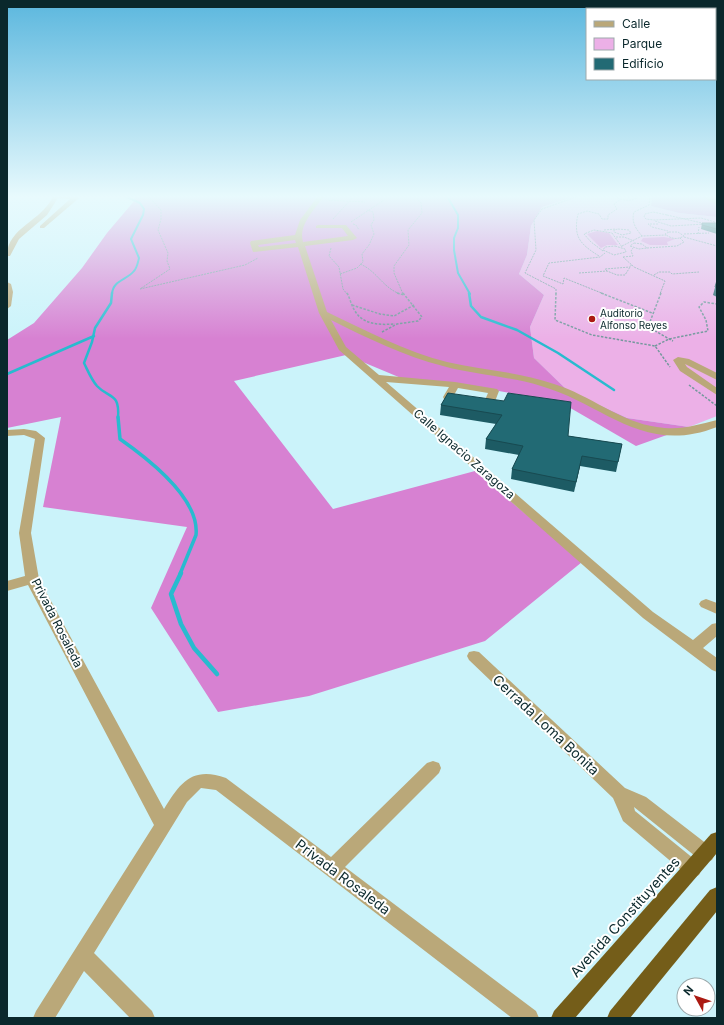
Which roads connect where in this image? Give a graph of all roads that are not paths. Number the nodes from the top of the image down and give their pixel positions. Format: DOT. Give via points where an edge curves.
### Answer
graph roads {
  1 [pos="13,244"];
  2 [pos="254,244"];
  3 [pos="314,244"];
  4 [pos="301,246"];
  5 [pos="7,254"];
  6 [pos="7,284"];
  7 [pos="7,306"];
  8 [pos="322,313"];
  9 [pos="717,377"];
  10 [pos="378,378"];
  11 [pos="455,385"];
  12 [pos="717,392"];
  13 [pos="717,423"];
  14 [pos="7,433"];
  15 [pos="32,579"];
  16 [pos="7,586"];
  17 [pos="717,628"];
  18 [pos="693,648"];
  19 [pos="474,656"];
  20 [pos="717,666"];
  21 [pos="433,768"];
  22 [pos="618,793"];
  23 [pos="163,825"];
  24 [pos="712,847"];
  25 [pos="332,868"];
  26 [pos="693,869"];
  27 [pos="717,896"];
  28 [pos="83,956"];
  29 [pos="43,1018"];
  30 [pos="145,1018"];
  31 [pos="529,1018"];
  32 [pos="561,1018"];
  33 [pos="617,1018"];
  1 -- 5 [label="street"];
  2 -- 4 [label="street" via="256,250"];
  3 -- 4 [label="street"];
  4 -- 8 [label="street, Calle Ignacio Zaragoza"];
  6 -- 7 [label="street"];
  8 -- 10 [label="street, Calle Ignacio Zaragoza" via="342,348"];
  8 -- 13 [label="street" via="372,337 446,364 515,376 548,385 648,429 682,431"];
  9 -- 12 [label="street" via="686,361 678,360 683,369"];
  10 -- 11 [label="street"];
  10 -- 18 [label="street, Calle Ignacio Zaragoza" via="648,615"];
  14 -- 15 [label="street, Privada Rosaleda" via="22,431 33,433 40,438 39,460 25,533"];
  15 -- 16 [label="street"];
  15 -- 23 [label="street, Privada Rosaleda"];
  17 -- 18 [label="street"];
  18 -- 20 [label="street, Calle Ignacio Zaragoza"];
  19 -- 22 [label="street, Cerrada Loma Bonita"];
  21 -- 25 [label="street"];
  22 -- 24 [label="street, Cerrada Loma Bonita" via="640,802"];
  22 -- 26 [label="street, Cerrada Loma Bonita" via="628,816"];
  23 -- 25 [label="street, Privada Rosaleda" via="181,797 198,781 220,783"];
  23 -- 28 [label="street, Privada Rosaleda"];
  24 -- 26 [label="highway, Avenida Constituyentes"];
  25 -- 31 [label="street, Privada Rosaleda"];
  26 -- 32 [label="highway, Avenida Constituyentes"];
  27 -- 33 [label="highway"];
  28 -- 29 [label="street, Privada Rosaleda"];
  28 -- 30 [label="street"];
}
